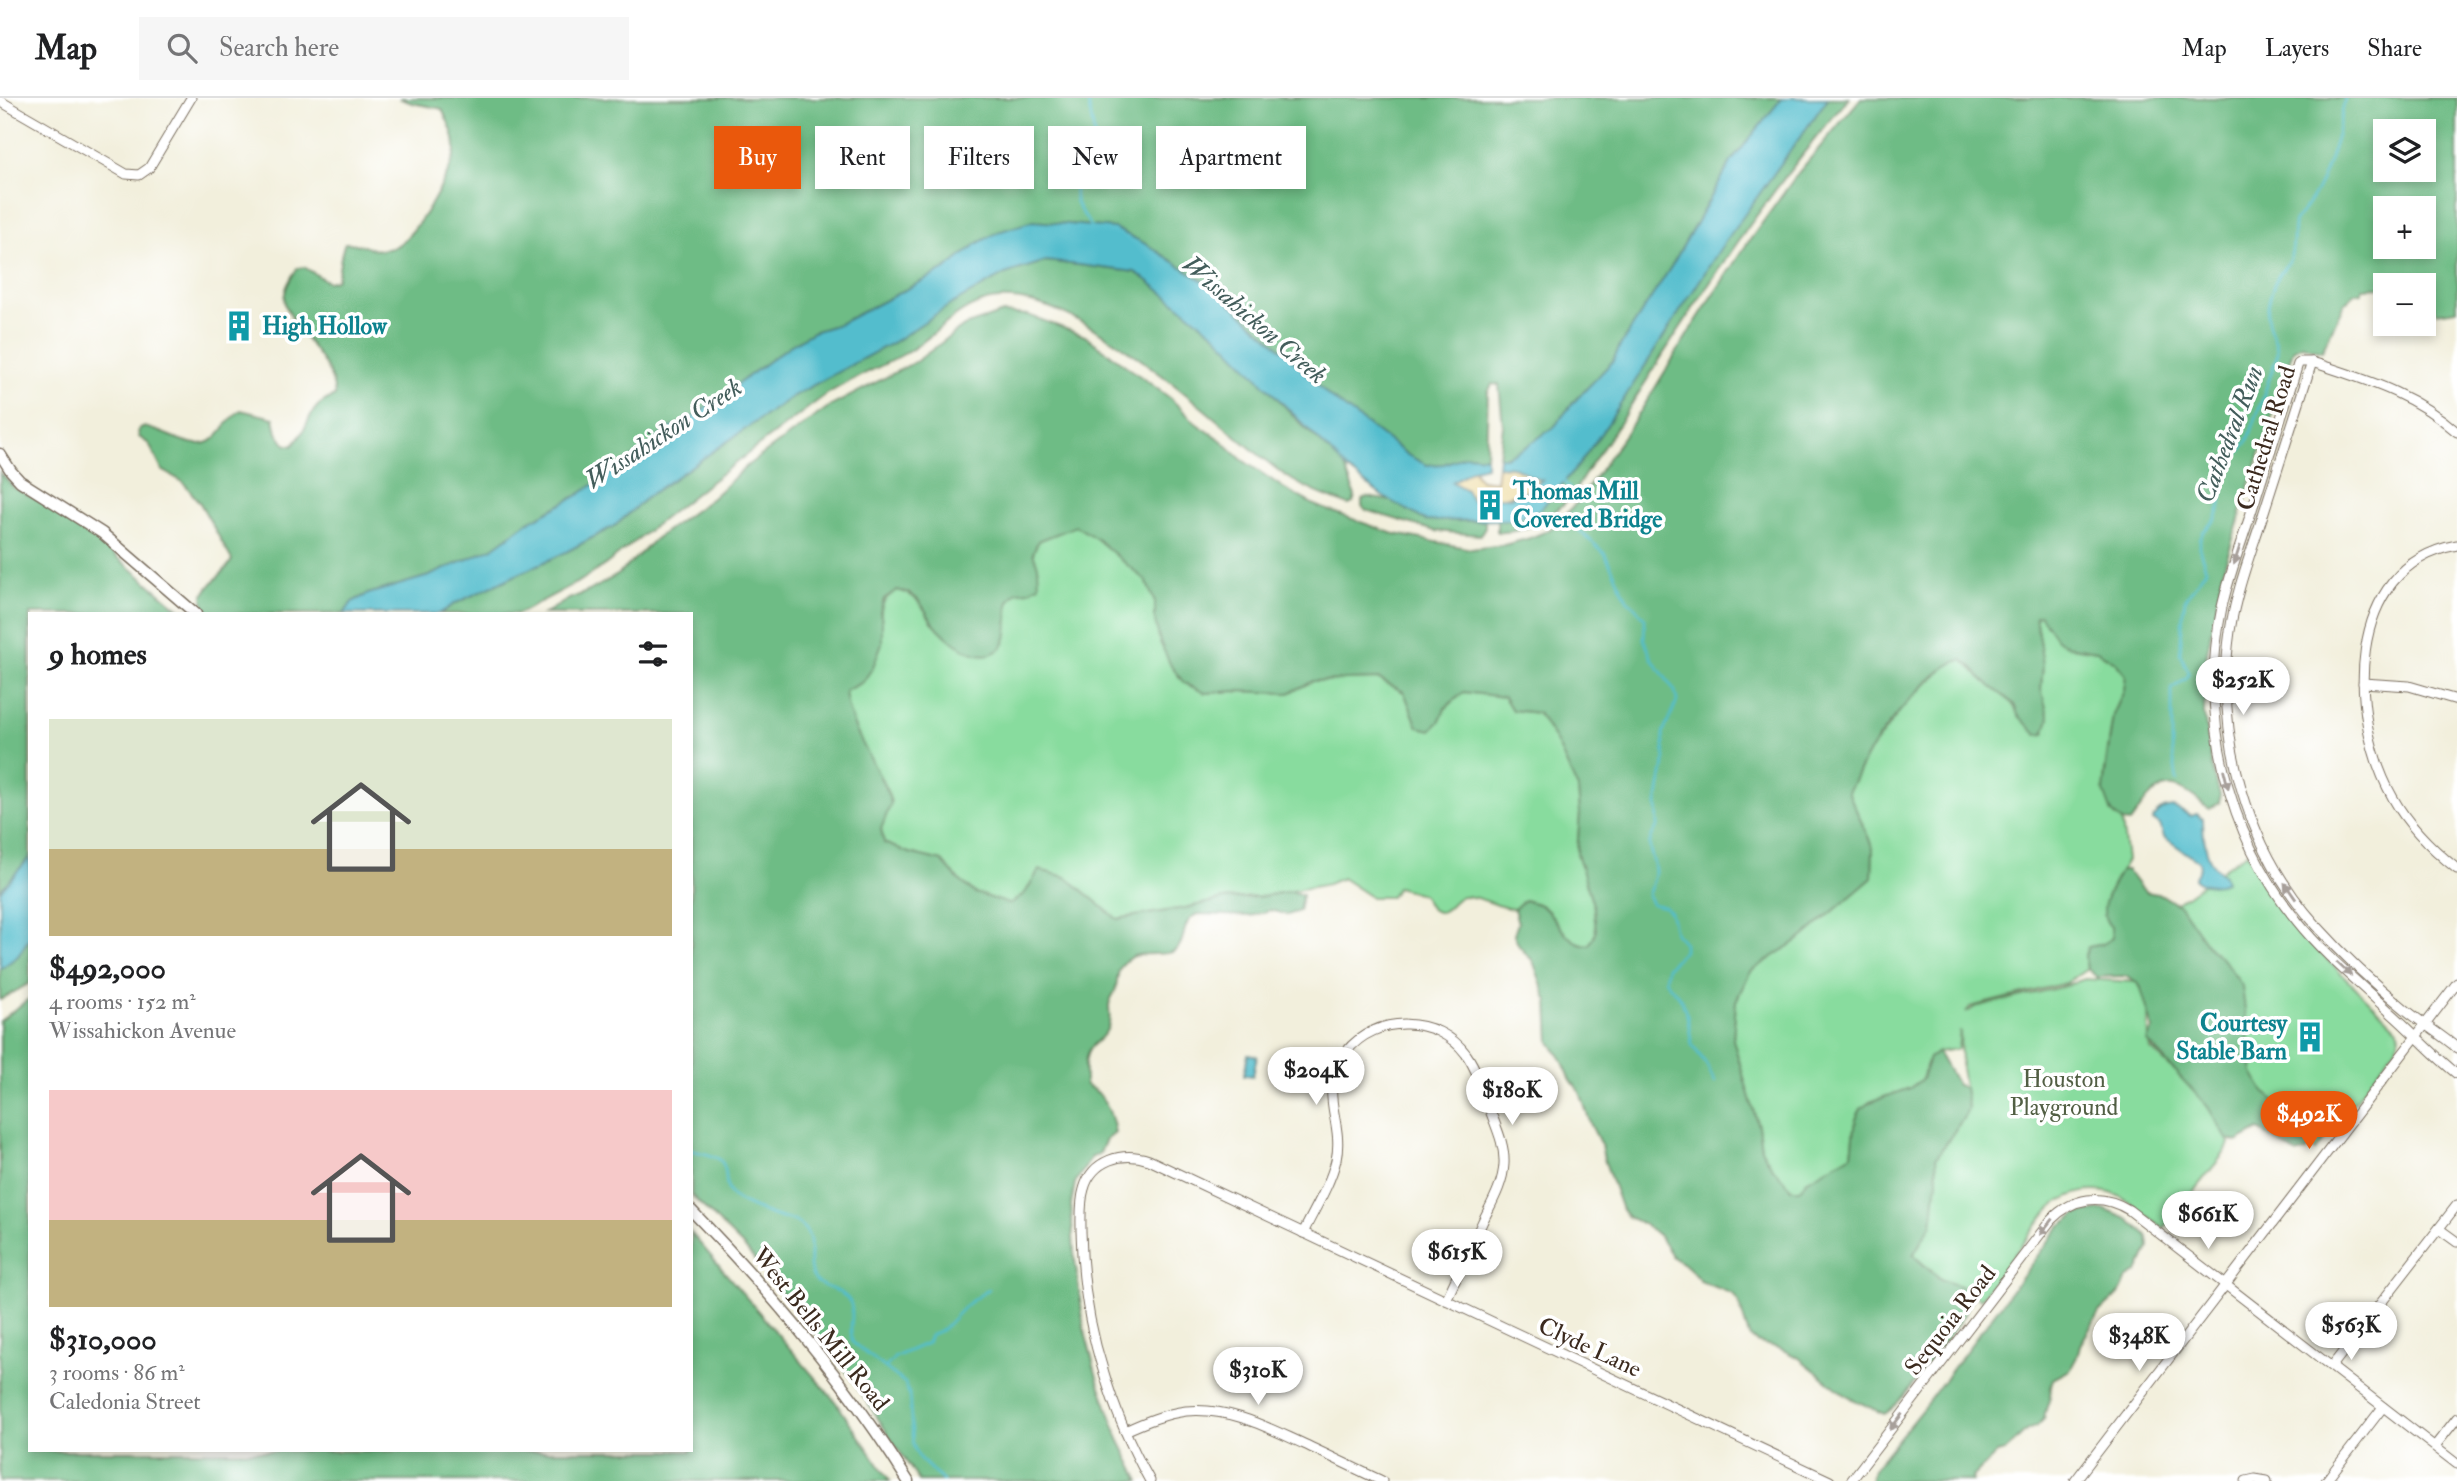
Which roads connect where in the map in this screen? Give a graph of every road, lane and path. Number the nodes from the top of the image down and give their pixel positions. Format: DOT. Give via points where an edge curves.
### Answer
graph roads {
  1 [pos="191,98"];
  2 [pos="0,101"];
  3 [pos="2312,362"];
  4 [pos="2457,432"];
  5 [pos="0,454"];
  6 [pos="2457,545"];
  7 [pos="193,612"];
  8 [pos="2363,683"];
  9 [pos="2457,700"];
  10 [pos="2457,869"];
  11 [pos="2457,983"];
  12 [pos="2426,1024"];
  13 [pos="2415,1037"];
  14 [pos="2457,1048"];
  15 [pos="2457,1074"];
  16 [pos="2457,1205"];
  17 [pos="693,1212"];
  18 [pos="2439,1228"];
  19 [pos="1303,1233"];
  20 [pos="2457,1242"];
  21 [pos="2226,1283"];
  22 [pos="1446,1300"];
  23 [pos="2332,1366"];
  24 [pos="2383,1407"];
  25 [pos="2457,1418"];
  26 [pos="1125,1431"];
  27 [pos="2435,1446"];
  28 [pos="2457,1464"];
  29 [pos="908,1481"];
  30 [pos="1150,1481"];
  31 [pos="1382,1481"];
  32 [pos="1830,1481"];
  33 [pos="1851,1481"];
  34 [pos="2075,1481"];
  35 [pos="2246,1481"];
  36 [pos="2267,1481"];
  37 [pos="2326,1481"];
  1 -- 2 [label="street" via="149,168 139,175 126,174"];
  3 -- 4 [label="street" via="2397,391"];
  12 -- 3 [label="street, Cathedral Road, one-way" via="2332,942 2284,883 2250,814 2232,747 2226,676 2230,629"];
  3 -- 13 [label="street, Cathedral Road, one-way" via="2298,365 2227,586 2214,668 2217,734 2233,804 2269,881 2312,939"];
  5 -- 7 [label="street" via="20,481 96,529"];
  6 -- 8 [label="street" via="2409,565 2384,595 2370,627"];
  8 -- 9 [label="street" via="2410,686"];
  8 -- 10 [label="street" via="2368,733 2385,782 2414,828"];
  11 -- 12 [label="street"];
  12 -- 13 [label="street"];
  12 -- 14 [label="street, Cathedral Road"];
  13 -- 15 [label="street, Cathedral Road"];
  13 -- 21 [label="street"];
  16 -- 18 [label="street"];
  17 -- 29 [label="street, West Bells Mill Road" via="808,1339 868,1418"];
  18 -- 20 [label="street"];
  18 -- 23 [label="street"];
  19 -- 22 [label="street, Clyde Lane"];
  19 -- 22 [label="street" via="1335,1161 1331,1102 1335,1072 1343,1056 1354,1043 1388,1025 1426,1026 1444,1034 1459,1046 1474,1069 1502,1145 1504,1164 1501,1182"];
  19 -- 26 [label="street, Clyde Lane" via="1149,1160 1124,1156 1103,1163 1089,1177 1083,1191 1087,1302 1100,1362"];
  21 -- 23 [label="street"];
  21 -- 33 [label="street, Sequoia Road, one-way" via="2110,1200 2066,1206"];
  21 -- 34 [label="street"];
  22 -- 32 [label="street, Clyde Lane"];
  23 -- 24 [label="street"];
  24 -- 27 [label="street"];
  24 -- 37 [label="street"];
  25 -- 27 [label="street"];
  26 -- 30 [label="street"];
  26 -- 31 [label="street" via="1175,1413 1227,1413"];
  27 -- 28 [label="street"];
  35 -- 36 [label="street"];
}
